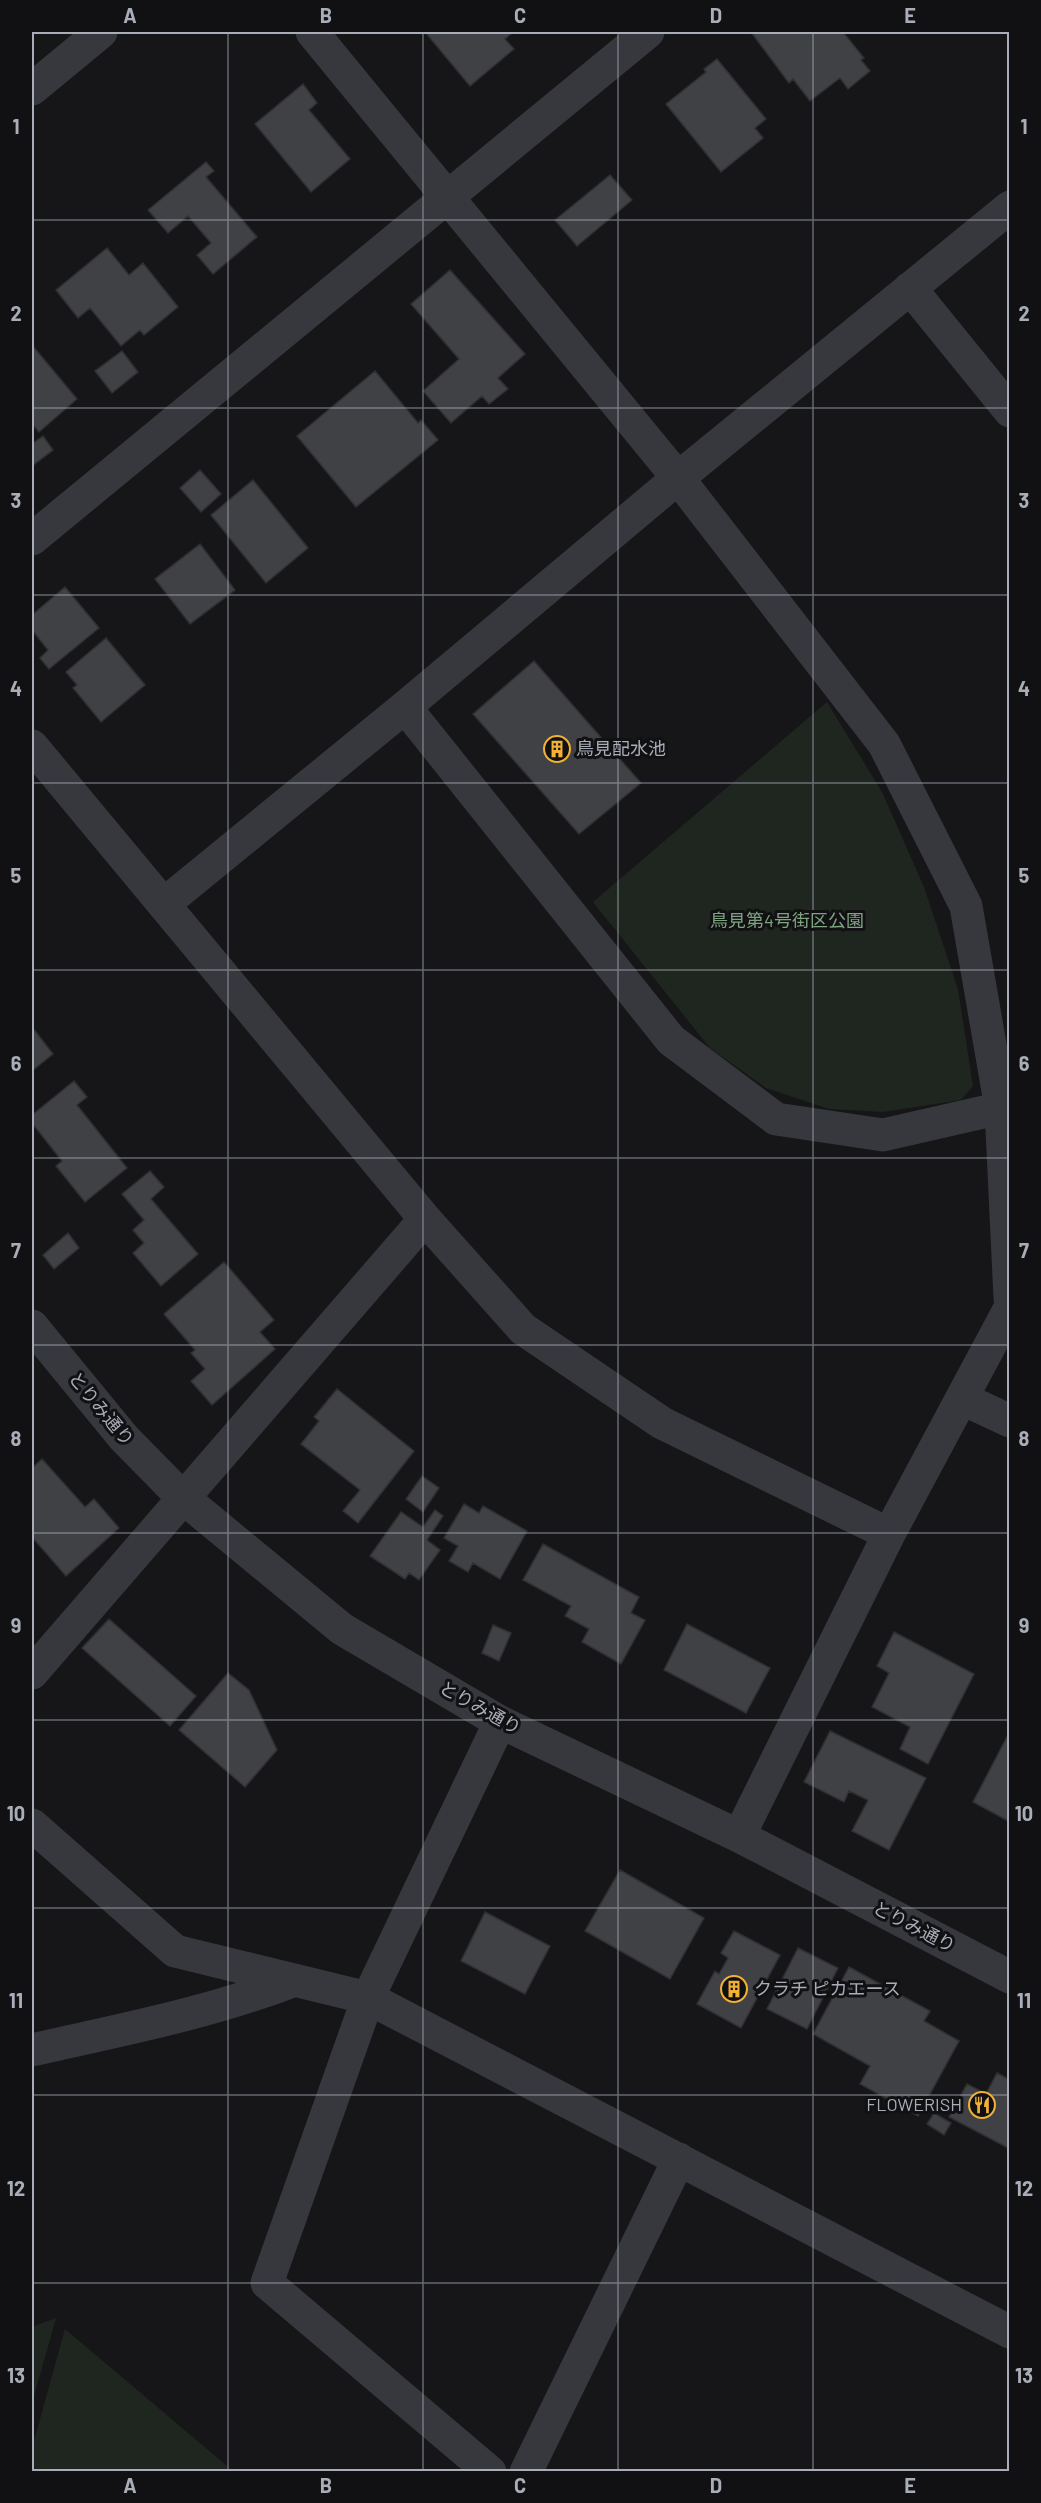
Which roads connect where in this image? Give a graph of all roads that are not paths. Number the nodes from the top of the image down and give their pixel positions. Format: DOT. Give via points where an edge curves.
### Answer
graph roads {
  1 [pos="101,32"];
  2 [pos="312,32"];
  3 [pos="648,32"];
  4 [pos="32,89"];
  5 [pos="448,197"];
  6 [pos="1010,207"];
  7 [pos="910,288"];
  8 [pos="1010,411"];
  9 [pos="678,478"];
  10 [pos="32,539"];
  11 [pos="405,707"];
  12 [pos="32,746"];
  13 [pos="164,904"];
  14 [pos="1005,1107"];
  15 [pos="425,1219"];
  16 [pos="1010,1298"];
  17 [pos="1010,1308"];
  18 [pos="32,1326"];
  19 [pos="963,1399"];
  20 [pos="1010,1421"];
  21 [pos="182,1497"];
  22 [pos="889,1534"];
  23 [pos="32,1673"];
  24 [pos="500,1722"];
  25 [pos="32,1825"];
  26 [pos="738,1836"];
  27 [pos="1010,1977"];
  28 [pos="295,1980"];
  29 [pos="368,1998"];
  30 [pos="32,2050"];
  31 [pos="679,2159"];
  32 [pos="1010,2332"];
  33 [pos="490,2472"];
  34 [pos="526,2472"];
  1 -- 4 [label="street"];
  2 -- 5 [label="street"];
  3 -- 5 [label="street"];
  5 -- 9 [label="street"];
  5 -- 10 [label="street"];
  6 -- 7 [label="street"];
  7 -- 8 [label="street"];
  7 -- 9 [label="street"];
  9 -- 11 [label="street"];
  9 -- 14 [label="street" via="885,744 966,906"];
  11 -- 13 [label="street"];
  11 -- 14 [label="street" via="671,1040 776,1119 883,1135"];
  12 -- 13 [label="street"];
  13 -- 15 [label="street"];
  14 -- 16 [label="street"];
  15 -- 21 [label="street"];
  15 -- 22 [label="street" via="523,1329 662,1423"];
  17 -- 19 [label="street"];
  18 -- 21 [label="street, とりみ通り" via="124,1438"];
  19 -- 20 [label="street"];
  19 -- 22 [label="street"];
  21 -- 23 [label="street"];
  21 -- 24 [label="street, とりみ通り" via="342,1629"];
  22 -- 26 [label="street"];
  24 -- 26 [label="street, とりみ通り"];
  24 -- 29 [label="street"];
  25 -- 28 [label="street" via="174,1951"];
  26 -- 27 [label="street, とりみ通り"];
  28 -- 29 [label="street"];
  28 -- 30 [label="street" via="256,1995"];
  29 -- 31 [label="street"];
  29 -- 33 [label="street" via="267,2283"];
  31 -- 32 [label="street"];
  31 -- 34 [label="street"];
}
